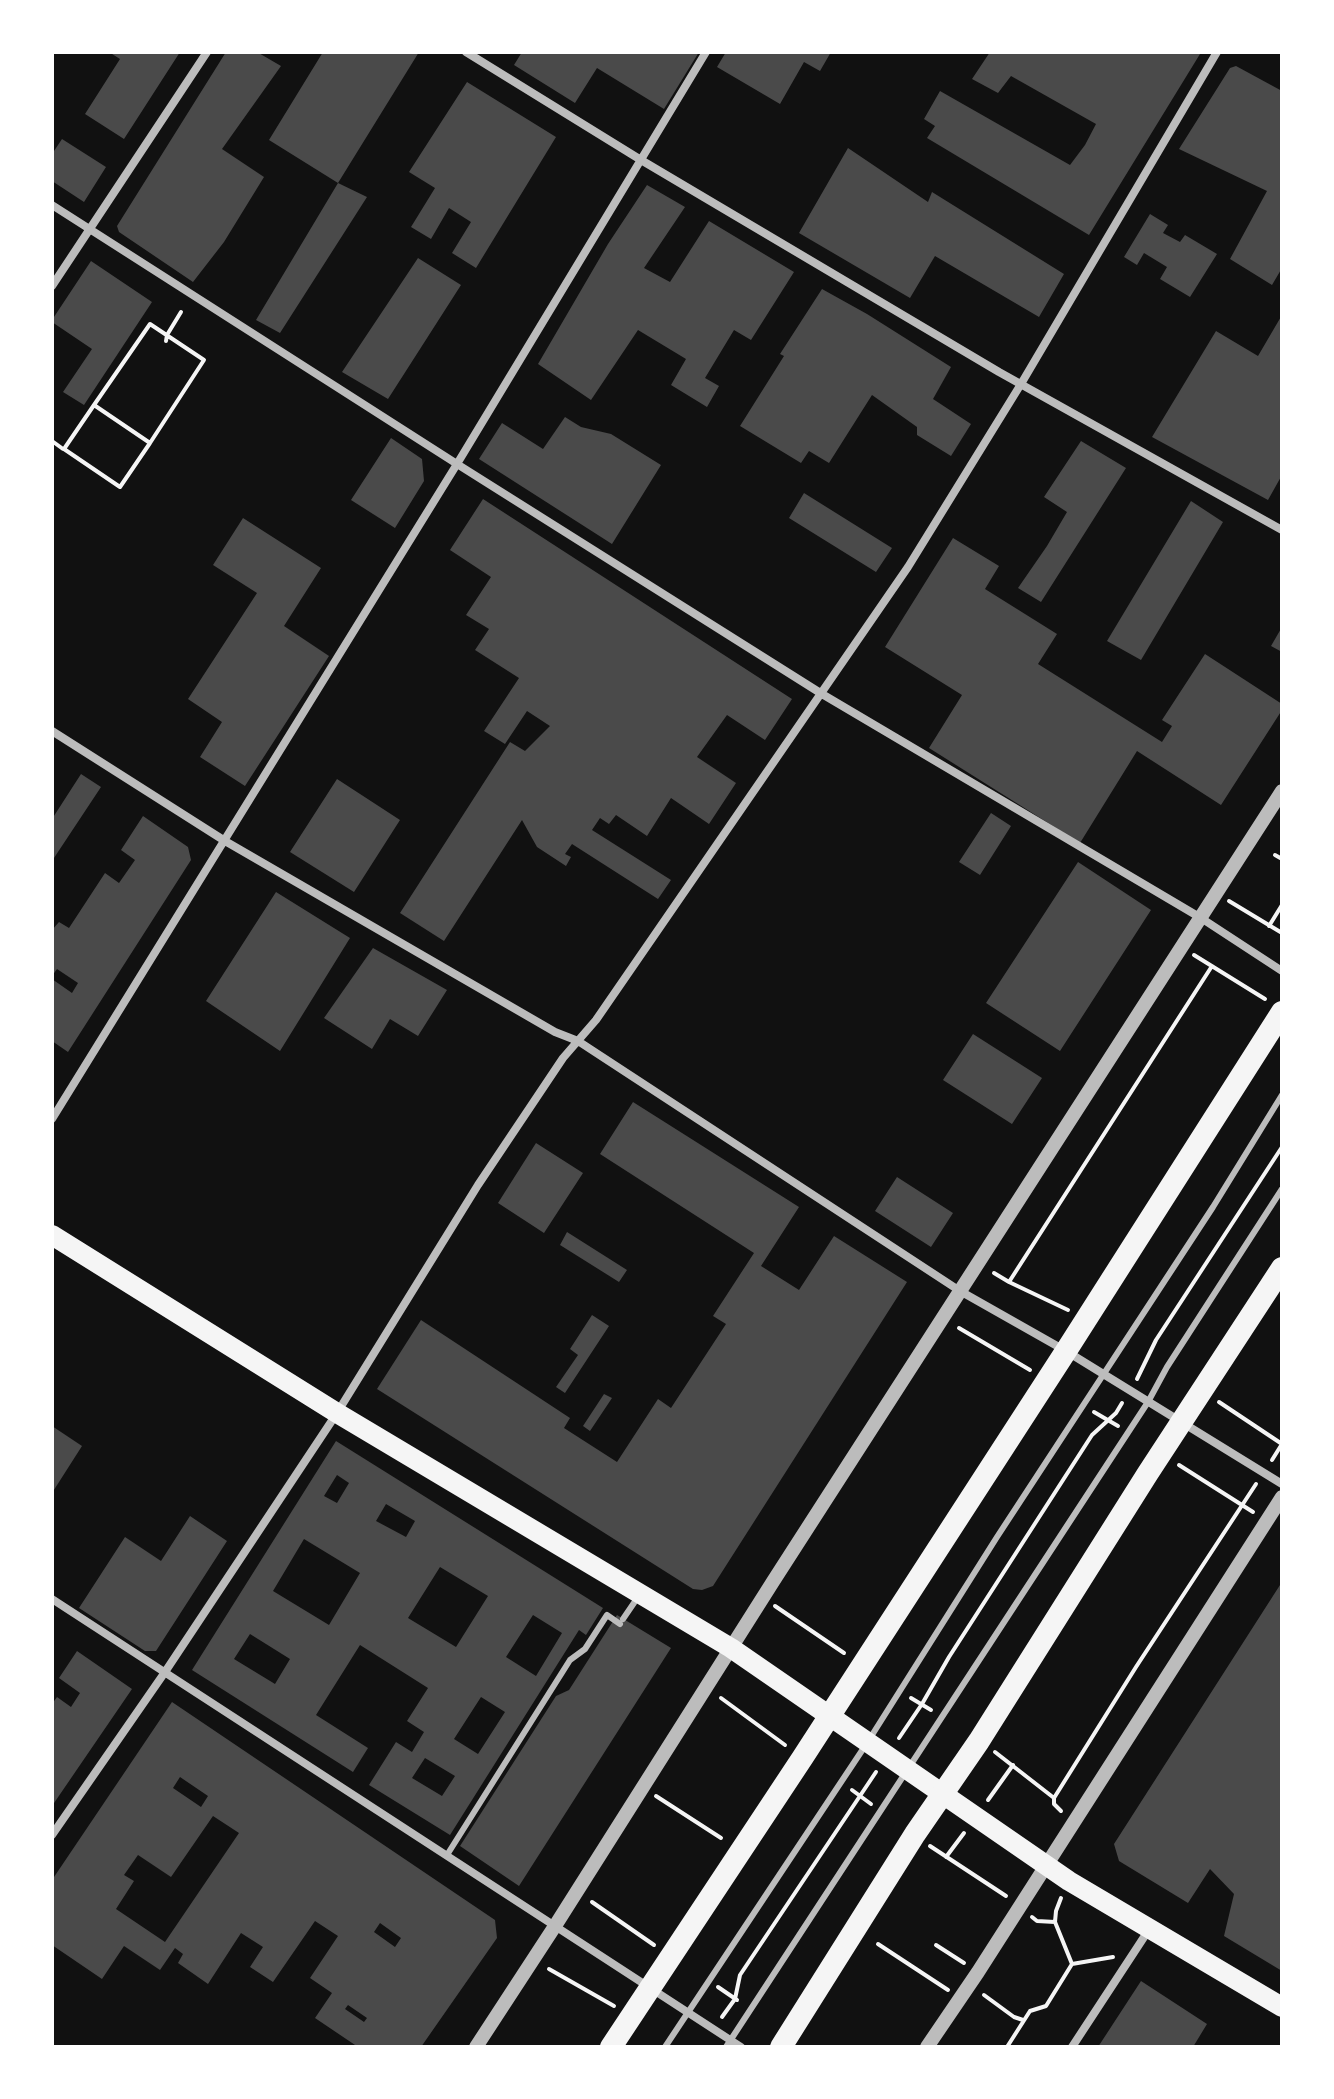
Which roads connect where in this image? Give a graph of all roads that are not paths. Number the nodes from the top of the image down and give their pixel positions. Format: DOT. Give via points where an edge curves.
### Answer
graph roads {
  1 [pos="207,52"];
  2 [pos="466,52"];
  3 [pos="706,52"];
  4 [pos="1217,52"];
  5 [pos="641,160"];
  6 [pos="52,205"];
  7 [pos="91,230"];
  8 [pos="52,286"];
  9 [pos="1021,384"];
  10 [pos="457,464"];
  11 [pos="1282,530"];
  12 [pos="822,694"];
  13 [pos="52,731"];
  14 [pos="1282,791"];
  15 [pos="225,841"];
  16 [pos="1201,918"];
  17 [pos="1282,971"];
  18 [pos="1276,1007"];
  19 [pos="578,1041"];
  20 [pos="1282,1095"];
  21 [pos="52,1119"];
  22 [pos="1282,1189"];
  23 [pos="52,1235"];
  24 [pos="1282,1268"];
  25 [pos="960,1291"];
  26 [pos="1066,1351"];
  27 [pos="1103,1374"];
  28 [pos="1148,1402"];
  29 [pos="337,1413"];
  30 [pos="1181,1423"];
  31 [pos="1282,1484"];
  32 [pos="1282,1497"];
  33 [pos="640,1594"];
  34 [pos="52,1599"];
  35 [pos="731,1648"];
  36 [pos="165,1672"];
  37 [pos="829,1716"];
  38 [pos="867,1743"];
  39 [pos="908,1770"];
  40 [pos="943,1793"];
  41 [pos="52,1835"];
  42 [pos="447,1855"];
  43 [pos="1046,1866"];
  44 [pos="555,1926"];
  45 [pos="1150,1929"];
  46 [pos="651,1989"];
  47 [pos="1282,2007"];
  48 [pos="689,2013"];
  49 [pos="729,2044"];
  50 [pos="610,2046"];
  51 [pos="476,2047"];
  52 [pos="665,2047"];
  53 [pos="741,2047"];
  54 [pos="781,2047"];
  55 [pos="927,2047"];
  56 [pos="1072,2047"];
  1 -- 7 [label="street"];
  2 -- 5 [label="street"];
  3 -- 5 [label="street"];
  4 -- 9 [label="street"];
  5 -- 9 [label="street"];
  5 -- 10 [label="street"];
  6 -- 7 [label="street"];
  7 -- 8 [label="street"];
  7 -- 10 [label="street"];
  9 -- 11 [label="street"];
  9 -- 12 [label="street"];
  10 -- 12 [label="street"];
  10 -- 15 [label="street"];
  12 -- 16 [label="street"];
  12 -- 19 [label="street"];
  13 -- 15 [label="street"];
  14 -- 16 [label="street"];
  15 -- 19 [label="street"];
  15 -- 21 [label="street"];
  16 -- 17 [label="street"];
  16 -- 25 [label="street"];
  18 -- 26 [label="highway"];
  19 -- 25 [label="street"];
  19 -- 29 [label="street" via="478,1185"];
  20 -- 27 [label="lane"];
  22 -- 28 [label="lane"];
  23 -- 29 [label="main road"];
  24 -- 30 [label="highway"];
  25 -- 26 [label="street"];
  25 -- 35 [label="street"];
  26 -- 27 [label="street"];
  26 -- 37 [label="highway"];
  27 -- 28 [label="street"];
  27 -- 38 [label="lane"];
  28 -- 30 [label="street"];
  28 -- 39 [label="lane"];
  29 -- 33 [label="main road"];
  29 -- 36 [label="street"];
  30 -- 31 [label="street"];
  30 -- 40 [label="highway"];
  32 -- 43 [label="street"];
  33 -- 35 [label="main road"];
  33 -- 42 [label="lane" via="622,1622 607,1615 585,1649 570,1660"];
  34 -- 36 [label="street"];
  35 -- 37 [label="main road"];
  35 -- 44 [label="street"];
  36 -- 41 [label="street"];
  36 -- 42 [label="street"];
  37 -- 38 [label="main road"];
  37 -- 46 [label="highway"];
  38 -- 39 [label="main road"];
  38 -- 48 [label="lane"];
  39 -- 40 [label="main road"];
  39 -- 49 [label="lane"];
  40 -- 43 [label="main road"];
  40 -- 54 [label="highway"];
  42 -- 44 [label="street"];
  43 -- 45 [label="main road"];
  43 -- 55 [label="street"];
  44 -- 46 [label="street"];
  44 -- 51 [label="street"];
  45 -- 47 [label="main road"];
  45 -- 56 [label="street"];
  46 -- 48 [label="street"];
  46 -- 50 [label="highway"];
  48 -- 49 [label="street"];
  48 -- 52 [label="lane"];
  49 -- 53 [label="street"];
}
